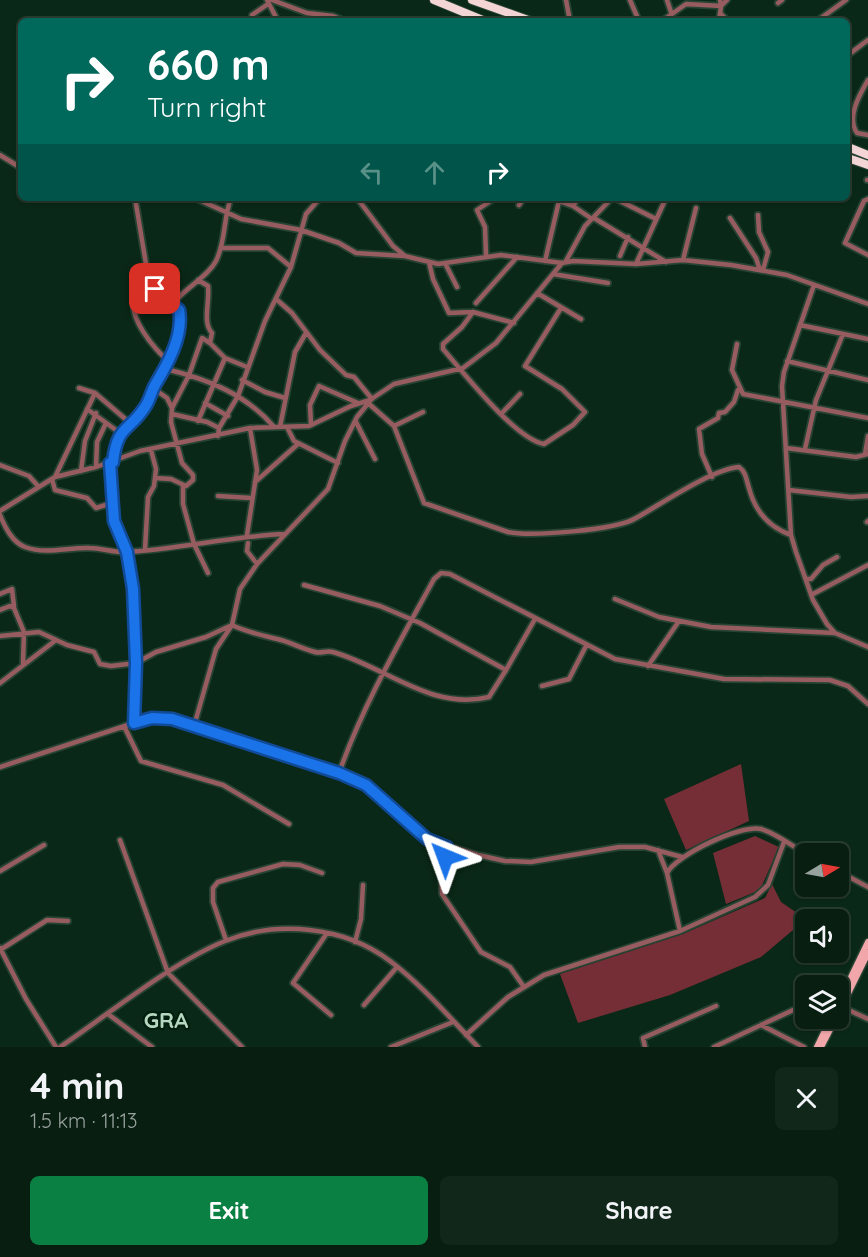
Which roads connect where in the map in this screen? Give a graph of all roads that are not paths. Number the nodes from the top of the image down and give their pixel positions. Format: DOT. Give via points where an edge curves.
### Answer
graph roads {
  1 [pos="434,0"];
  2 [pos="472,0"];
  3 [pos="567,0"];
  4 [pos="630,0"];
  5 [pos="666,0"];
  6 [pos="728,0"];
  7 [pos="846,0"];
  8 [pos="269,1"];
  9 [pos="686,2"];
  10 [pos="720,3"];
  11 [pos="671,12"];
  12 [pos="722,15"];
  13 [pos="252,18"];
  14 [pos="277,18"];
  15 [pos="338,18"];
  16 [pos="478,18"];
  17 [pos="522,18"];
  18 [pos="570,18"];
  19 [pos="638,18"];
  20 [pos="667,18"];
  21 [pos="720,18"];
  22 [pos="725,18"];
  23 [pos="821,18"];
  24 [pos="868,40"];
  25 [pos="850,54"];
  26 [pos="868,80"];
  27 [pos="862,92"];
  28 [pos="868,93"];
  29 [pos="868,135"];
  30 [pos="850,148"];
  31 [pos="0,155"];
  32 [pos="868,155"];
  33 [pos="850,159"];
  34 [pos="868,165"];
  35 [pos="18,166"];
  36 [pos="868,199"];
  37 [pos="135,201"];
  38 [pos="202,201"];
  39 [pos="230,201"];
  40 [pos="317,201"];
  41 [pos="359,201"];
  42 [pos="490,201"];
  43 [pos="522,201"];
  44 [pos="559,201"];
  45 [pos="576,201"];
  46 [pos="610,201"];
  47 [pos="619,201"];
  48 [pos="665,201"];
  49 [pos="519,205"];
  50 [pos="573,206"];
  51 [pos="696,208"];
  52 [pos="226,212"];
  53 [pos="758,215"];
  54 [pos="593,218"];
  55 [pos="730,218"];
  56 [pos="656,219"];
  57 [pos="301,230"];
  58 [pos="628,237"];
  59 [pos="221,248"];
  60 [pos="644,249"];
  61 [pos="868,254"];
  62 [pos="486,255"];
  63 [pos="405,256"];
  64 [pos="620,256"];
  65 [pos="517,257"];
  66 [pos="683,260"];
  67 [pos="545,261"];
  68 [pos="429,262"];
  69 [pos="564,262"];
  70 [pos="666,262"];
  71 [pos="445,263"];
  72 [pos="636,264"];
  73 [pos="291,267"];
  74 [pos="762,270"];
  75 [pos="553,274"];
  76 [pos="199,279"];
  77 [pos="148,281"];
  78 [pos="608,283"];
  79 [pos="814,285"];
  80 [pos="457,287"];
  81 [pos="537,293"];
  82 [pos="276,299"];
  83 [pos="476,303"];
  84 [pos="173,304"];
  85 [pos="868,304"];
  86 [pos="561,308"];
  87 [pos="472,312"];
  88 [pos="580,319"];
  89 [pos="514,323"];
  90 [pos="800,325"];
  91 [pos="306,333"];
  92 [pos="843,334"];
  93 [pos="868,339"];
  94 [pos="210,344"];
  95 [pos="737,344"];
  96 [pos="225,358"];
  97 [pos="169,361"];
  98 [pos="787,361"];
  99 [pos="247,367"];
  100 [pos="166,369"];
  101 [pos="460,369"];
  102 [pos="830,371"];
  103 [pos="189,375"];
  104 [pos="242,380"];
  105 [pos="868,380"];
  106 [pos="213,384"];
  107 [pos="738,387"];
  108 [pos="79,388"];
  109 [pos="153,388"];
  110 [pos="95,393"];
  111 [pos="520,394"];
  112 [pos="238,396"];
  113 [pos="285,398"];
  114 [pos="370,401"];
  115 [pos="205,403"];
  116 [pos="358,403"];
  117 [pos="783,403"];
  118 [pos="172,408"];
  119 [pos="813,408"];
  120 [pos="87,409"];
  121 [pos="423,412"];
  122 [pos="96,413"];
  123 [pos="502,413"];
  124 [pos="172,414"];
  125 [pos="228,416"];
  126 [pos="868,418"];
  127 [pos="198,421"];
  128 [pos="356,422"];
  129 [pos="106,423"];
  130 [pos="130,423"];
  131 [pos="311,425"];
  132 [pos="394,426"];
  133 [pos="277,427"];
  134 [pos="219,428"];
  135 [pos="250,428"];
  136 [pos="288,429"];
  137 [pos="120,433"];
  138 [pos="218,436"];
  139 [pos="868,436"];
  140 [pos="176,444"];
  141 [pos="298,444"];
  142 [pos="786,448"];
  143 [pos="805,449"];
  144 [pos="151,450"];
  145 [pos="866,454"];
  146 [pos="375,459"];
  147 [pos="111,462"];
  148 [pos="338,463"];
  149 [pos="0,465"];
  150 [pos="96,467"];
  151 [pos="257,468"];
  152 [pos="270,470"];
  153 [pos="81,471"];
  154 [pos="711,477"];
  155 [pos="53,478"];
  156 [pos="155,478"];
  157 [pos="255,482"];
  158 [pos="183,485"];
  159 [pos="38,486"];
  160 [pos="789,490"];
  161 [pos="868,495"];
  162 [pos="218,496"];
  163 [pos="251,498"];
  164 [pos="114,506"];
  165 [pos="0,513"];
  166 [pos="285,534"];
  167 [pos="247,535"];
  168 [pos="791,535"];
  169 [pos="248,543"];
  170 [pos="194,545"];
  171 [pos="145,549"];
  172 [pos="127,552"];
  173 [pos="837,557"];
  174 [pos="257,564"];
  175 [pos="868,565"];
  176 [pos="208,573"];
  177 [pos="806,579"];
  178 [pos="304,585"];
  179 [pos="0,594"];
  180 [pos="811,595"];
  181 [pos="615,599"];
  182 [pos="14,606"];
  183 [pos="0,610"];
  184 [pos="412,619"];
  185 [pos="535,619"];
  186 [pos="679,621"];
  187 [pos="232,625"];
  188 [pos="24,632"];
  189 [pos="836,633"];
  190 [pos="0,636"];
  191 [pos="56,640"];
  192 [pos="586,646"];
  193 [pos="868,647"];
  194 [pos="23,663"];
  195 [pos="136,663"];
  196 [pos="648,666"];
  197 [pos="506,670"];
  198 [pos="383,671"];
  199 [pos="0,683"];
  200 [pos="542,686"];
  201 [pos="868,704"];
  202 [pos="134,723"];
  203 [pos="124,726"];
  204 [pos="194,726"];
  205 [pos="0,767"];
  206 [pos="339,773"];
  207 [pos="289,824"];
  208 [pos="120,840"];
  209 [pos="784,842"];
  210 [pos="44,845"];
  211 [pos="447,847"];
  212 [pos="795,848"];
  213 [pos="658,850"];
  214 [pos="682,857"];
  215 [pos="0,871"];
  216 [pos="322,873"];
  217 [pos="667,873"];
  218 [pos="849,877"];
  219 [pos="363,885"];
  220 [pos="868,887"];
  221 [pos="68,921"];
  222 [pos="680,932"];
  223 [pos="327,933"];
  224 [pos="226,940"];
  225 [pos="356,942"];
  226 [pos="868,942"];
  227 [pos="0,950"];
  228 [pos="866,953"];
  229 [pos="398,967"];
  230 [pos="168,973"];
  231 [pos="524,987"];
  232 [pos="849,987"];
  233 [pos="364,1005"];
  234 [pos="716,1006"];
  235 [pos="795,1010"];
  236 [pos="849,1010"];
  237 [pos="108,1014"];
  238 [pos="332,1015"];
  239 [pos="868,1019"];
  240 [pos="453,1022"];
  241 [pos="761,1024"];
  242 [pos="826,1029"];
  243 [pos="830,1029"];
  244 [pos="466,1035"];
  245 [pos="58,1047"];
  246 [pos="152,1047"];
  247 [pos="242,1047"];
  248 [pos="392,1047"];
  249 [pos="477,1047"];
  250 [pos="645,1047"];
  251 [pos="714,1047"];
  252 [pos="804,1047"];
  253 [pos="819,1047"];
  1 -- 16 [label="highway"];
  2 -- 17 [label="highway"];
  3 -- 18 [label="street"];
  4 -- 19 [label="street"];
  5 -- 11 [label="street"];
  6 -- 10 [label="street"];
  7 -- 23 [label="street"];
  8 -- 13 [label="street"];
  8 -- 14 [label="street"];
  8 -- 15 [label="street"];
  9 -- 10 [label="street"];
  9 -- 11 [label="street"];
  10 -- 12 [label="street"];
  11 -- 20 [label="street"];
  12 -- 21 [label="street"];
  12 -- 22 [label="street"];
  24 -- 25 [label="street"];
  26 -- 27 [label="street"];
  27 -- 28 [label="street"];
  27 -- 29 [label="street" via="856,103 854,129"];
  30 -- 32 [label="highway"];
  31 -- 35 [label="street"];
  33 -- 34 [label="highway"];
  36 -- 61 [label="street" via="845,243"];
  37 -- 77 [label="street"];
  38 -- 52 [label="street"];
  39 -- 52 [label="street"];
  40 -- 57 [label="street" via="306,213"];
  41 -- 63 [label="street"];
  42 -- 62 [label="street" via="477,210 485,226"];
  43 -- 49 [label="street"];
  44 -- 50 [label="street"];
  44 -- 67 [label="street"];
  45 -- 50 [label="street"];
  46 -- 54 [label="street"];
  47 -- 56 [label="street"];
  48 -- 56 [label="street"];
  50 -- 54 [label="street"];
  51 -- 66 [label="street"];
  52 -- 57 [label="street" via="241,219"];
  52 -- 59 [label="street"];
  53 -- 74 [label="street" via="759,232 768,252"];
  54 -- 58 [label="street"];
  54 -- 69 [label="street"];
  55 -- 74 [label="street"];
  56 -- 60 [label="street"];
  57 -- 63 [label="street" via="356,253"];
  57 -- 73 [label="street"];
  58 -- 60 [label="street"];
  58 -- 64 [label="street"];
  59 -- 73 [label="street" via="268,248"];
  59 -- 76 [label="street" via="215,264"];
  60 -- 70 [label="street"];
  60 -- 72 [label="street"];
  62 -- 65 [label="street"];
  62 -- 71 [label="street"];
  63 -- 68 [label="street"];
  65 -- 67 [label="street"];
  65 -- 83 [label="street"];
  66 -- 70 [label="street"];
  66 -- 74 [label="street"];
  67 -- 69 [label="street"];
  68 -- 71 [label="street"];
  68 -- 87 [label="street" via="449,313"];
  69 -- 72 [label="street"];
  69 -- 75 [label="street"];
  70 -- 72 [label="street"];
  71 -- 80 [label="street"];
  73 -- 82 [label="street"];
  74 -- 79 [label="street"];
  75 -- 78 [label="street"];
  75 -- 81 [label="street"];
  76 -- 84 [label="street"];
  76 -- 94 [label="street" via="208,286 206,321 212,333"];
  77 -- 84 [label="street" via="150,288"];
  77 -- 97 [label="street" via="135,298 134,316 156,351"];
  79 -- 85 [label="street"];
  79 -- 90 [label="street"];
  81 -- 86 [label="street"];
  81 -- 89 [label="street"];
  82 -- 91 [label="street"];
  82 -- 99 [label="street"];
  84 -- 97 [label="street" via="180,316"];
  86 -- 88 [label="street"];
  86 -- 123 [label="street" via="525,366 573,398 584,410 583,415 544,444 529,438"];
  87 -- 89 [label="street"];
  87 -- 101 [label="street" via="442,346"];
  89 -- 101 [label="street" via="476,360"];
  90 -- 92 [label="street"];
  90 -- 98 [label="street"];
  91 -- 113 [label="street" via="298,345"];
  91 -- 114 [label="street" via="346,375 354,377"];
  92 -- 93 [label="street"];
  92 -- 102 [label="street"];
  94 -- 96 [label="street"];
  94 -- 103 [label="street" via="202,338"];
  95 -- 107 [label="street" via="732,370"];
  96 -- 99 [label="street"];
  96 -- 106 [label="street"];
  97 -- 100 [label="street"];
  98 -- 102 [label="street"];
  98 -- 117 [label="street"];
  99 -- 104 [label="street"];
  100 -- 103 [label="street"];
  100 -- 109 [label="street"];
  101 -- 114 [label="street" via="394,384"];
  101 -- 123 [label="street"];
  102 -- 105 [label="street"];
  102 -- 119 [label="street"];
  103 -- 106 [label="street"];
  103 -- 118 [label="street"];
  104 -- 112 [label="street"];
  104 -- 113 [label="street"];
  106 -- 112 [label="street"];
  106 -- 115 [label="street"];
  107 -- 117 [label="street" via="745,395"];
  107 -- 154 [label="street" via="729,408 699,429 699,444"];
  108 -- 110 [label="street"];
  109 -- 118 [label="street" via="167,398"];
  109 -- 130 [label="street" via="144,409"];
  110 -- 120 [label="street"];
  110 -- 130 [label="street"];
  111 -- 123 [label="street"];
  112 -- 125 [label="street"];
  112 -- 133 [label="street"];
  113 -- 133 [label="street"];
  114 -- 116 [label="street"];
  114 -- 128 [label="street"];
  114 -- 132 [label="street"];
  115 -- 125 [label="street"];
  115 -- 127 [label="street"];
  116 -- 131 [label="street"];
  116 -- 131 [label="street" via="320,386 310,405"];
  117 -- 119 [label="street"];
  117 -- 142 [label="street"];
  118 -- 124 [label="street"];
  119 -- 126 [label="street"];
  119 -- 143 [label="street"];
  120 -- 122 [label="street"];
  120 -- 155 [label="street"];
  121 -- 132 [label="street"];
  122 -- 129 [label="street"];
  122 -- 153 [label="street" via="85,441"];
  124 -- 127 [label="street"];
  124 -- 140 [label="street"];
  125 -- 134 [label="street"];
  127 -- 134 [label="street"];
  128 -- 146 [label="street"];
  128 -- 148 [label="street"];
  129 -- 137 [label="street"];
  129 -- 150 [label="street" via="98,442"];
  130 -- 137 [label="street"];
  131 -- 136 [label="street"];
  132 -- 154 [label="street" via="424,503 513,533 582,530 628,522"];
  133 -- 135 [label="street"];
  133 -- 136 [label="street"];
  134 -- 138 [label="street"];
  135 -- 138 [label="street"];
  135 -- 151 [label="street"];
  136 -- 141 [label="street"];
  137 -- 147 [label="street"];
  138 -- 140 [label="street"];
  139 -- 145 [label="street"];
  140 -- 144 [label="street"];
  140 -- 158 [label="street" via="182,463 194,476 189,485"];
  141 -- 148 [label="street"];
  141 -- 152 [label="street"];
  142 -- 143 [label="street"];
  142 -- 160 [label="street"];
  143 -- 145 [label="street" via="856,457"];
  144 -- 147 [label="street"];
  144 -- 156 [label="street"];
  147 -- 150 [label="street"];
  147 -- 164 [label="street"];
  148 -- 166 [label="street" via="328,489"];
  149 -- 159 [label="street" via="30,476"];
  150 -- 153 [label="street"];
  151 -- 152 [label="street"];
  151 -- 157 [label="street"];
  152 -- 157 [label="street"];
  153 -- 155 [label="street"];
  154 -- 168 [label="street" via="736,466 742,468 758,511 768,523"];
  155 -- 159 [label="street"];
  155 -- 164 [label="street" via="56,490 87,498 96,508 112,503"];
  156 -- 158 [label="street"];
  156 -- 171 [label="street" via="148,497"];
  157 -- 163 [label="street"];
  158 -- 170 [label="street" via="183,504"];
  159 -- 165 [label="street"];
  160 -- 161 [label="street" via="851,497"];
  160 -- 168 [label="street"];
  162 -- 163 [label="street"];
  163 -- 167 [label="street"];
  164 -- 172 [label="street" via="116,526"];
  165 -- 172 [label="street" via="9,533 26,547"];
  166 -- 167 [label="street"];
  166 -- 174 [label="street"];
  167 -- 170 [label="street"];
  168 -- 177 [label="street"];
  169 -- 174 [label="street" via="247,552"];
  170 -- 171 [label="street"];
  170 -- 176 [label="street"];
  171 -- 172 [label="street"];
  172 -- 195 [label="street"];
  173 -- 177 [label="street"];
  174 -- 187 [label="street" via="238,593"];
  175 -- 180 [label="street"];
  177 -- 180 [label="street"];
  178 -- 184 [label="street" via="364,600"];
  179 -- 182 [label="street" via="12,589"];
  180 -- 189 [label="street"];
  181 -- 186 [label="street"];
  182 -- 183 [label="street"];
  182 -- 188 [label="street"];
  184 -- 185 [label="street" via="441,573 450,574"];
  184 -- 197 [label="street"];
  184 -- 198 [label="street"];
  185 -- 192 [label="street"];
  185 -- 197 [label="street"];
  186 -- 189 [label="street" via="743,630"];
  186 -- 196 [label="street"];
  187 -- 195 [label="street"];
  187 -- 198 [label="street" via="297,648 318,653 330,651"];
  187 -- 204 [label="street" via="216,649"];
  188 -- 190 [label="street"];
  188 -- 191 [label="street" via="39,632"];
  188 -- 194 [label="street"];
  189 -- 193 [label="street"];
  191 -- 194 [label="street"];
  191 -- 195 [label="street" via="94,652 100,664"];
  192 -- 196 [label="street" via="615,659"];
  192 -- 200 [label="street" via="569,679"];
  194 -- 199 [label="street"];
  195 -- 202 [label="street"];
  196 -- 201 [label="street" via="724,679 830,680 848,686"];
  197 -- 198 [label="street" via="494,692 477,700 436,697"];
  198 -- 206 [label="street" via="355,728"];
  202 -- 203 [label="street"];
  202 -- 204 [label="street" via="162,718"];
  203 -- 205 [label="street"];
  203 -- 207 [label="street" via="141,761 223,785"];
  204 -- 206 [label="street"];
  206 -- 211 [label="street" via="366,785 427,839"];
  208 -- 230 [label="street"];
  209 -- 212 [label="street"];
  209 -- 214 [label="street" via="762,829 749,828"];
  209 -- 222 [label="street" via="762,892"];
  210 -- 215 [label="street"];
  211 -- 213 [label="street" via="517,862 619,847"];
  211 -- 231 [label="street" via="441,872 442,894 482,952 510,967"];
  213 -- 214 [label="street"];
  213 -- 217 [label="street"];
  214 -- 217 [label="street"];
  216 -- 224 [label="street" via="283,864 214,885 213,903"];
  217 -- 222 [label="street"];
  218 -- 220 [label="street"];
  219 -- 225 [label="street"];
  221 -- 227 [label="street" via="46,920"];
  222 -- 231 [label="street" via="554,971"];
  223 -- 224 [label="street" via="285,930"];
  223 -- 225 [label="street"];
  223 -- 238 [label="street" via="293,983"];
  224 -- 230 [label="street"];
  225 -- 229 [label="street"];
  226 -- 228 [label="main road"];
  227 -- 245 [label="street"];
  228 -- 232 [label="main road"];
  229 -- 233 [label="street"];
  229 -- 240 [label="street"];
  230 -- 237 [label="street"];
  230 -- 247 [label="street"];
  231 -- 244 [label="street"];
  234 -- 250 [label="street" via="643,1038"];
  235 -- 241 [label="street"];
  236 -- 239 [label="street"];
  237 -- 245 [label="street"];
  237 -- 246 [label="street"];
  240 -- 244 [label="street"];
  240 -- 248 [label="street"];
  241 -- 251 [label="street"];
  241 -- 252 [label="street"];
  242 -- 253 [label="main road"];
  243 -- 253 [label="main road"];
  244 -- 249 [label="street"];
}
